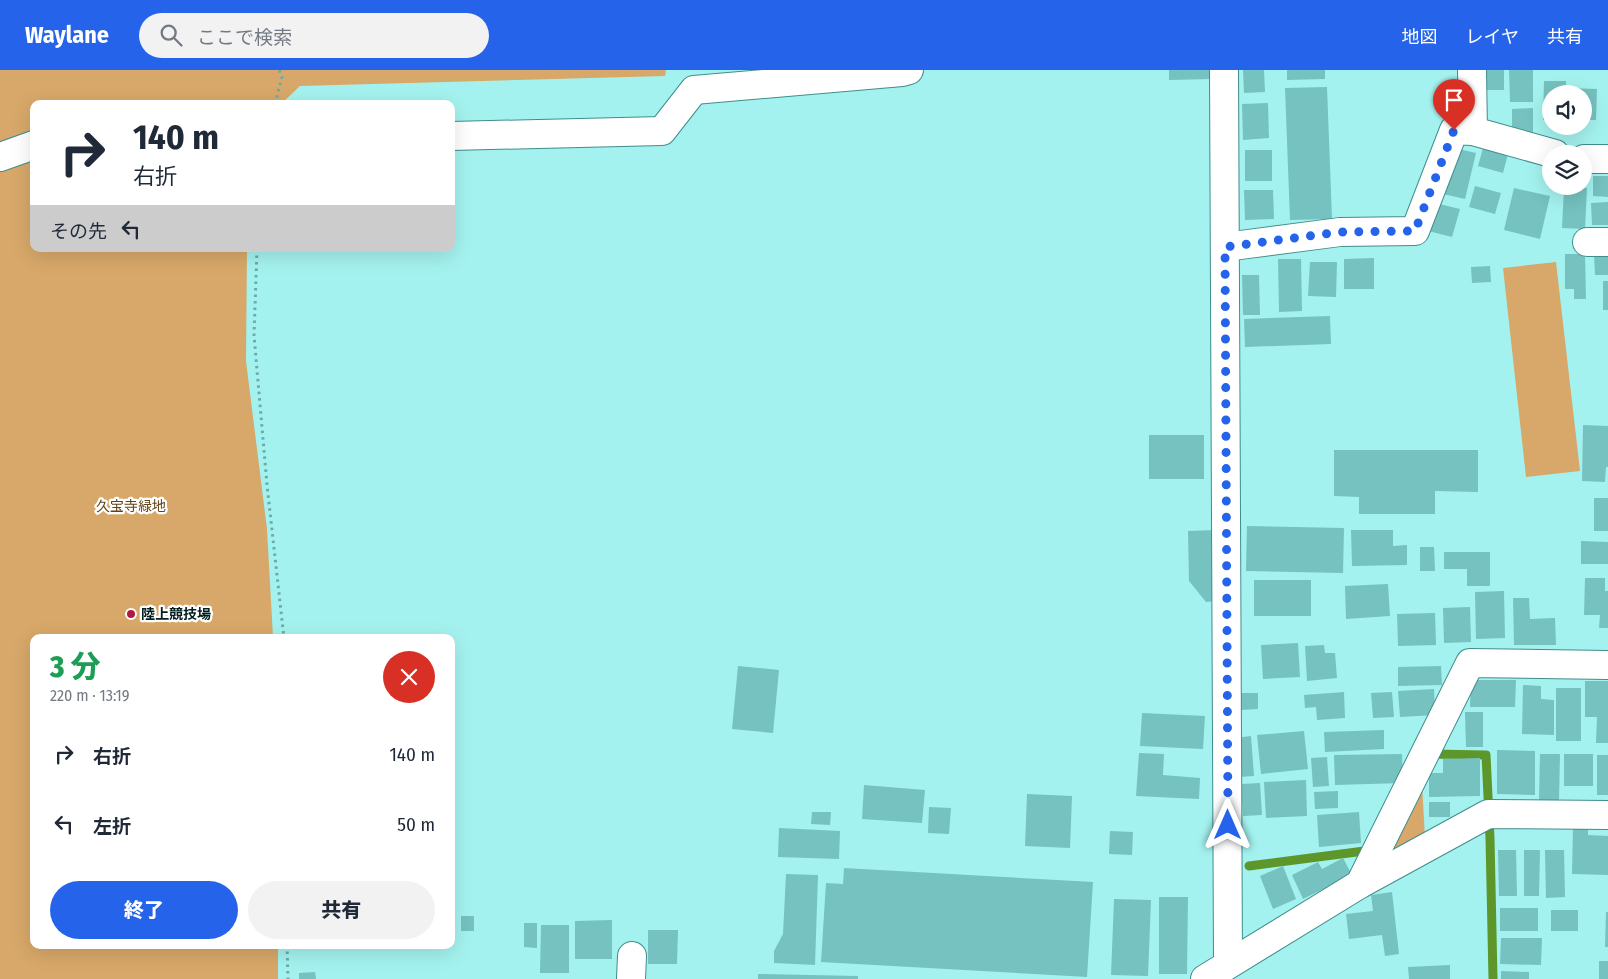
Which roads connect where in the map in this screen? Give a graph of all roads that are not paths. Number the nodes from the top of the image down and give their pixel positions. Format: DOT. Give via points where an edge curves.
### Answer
graph roads {
  1 [pos="909,70"];
  2 [pos="1224,70"];
  3 [pos="1472,70"];
  4 [pos="1473,132"];
  5 [pos="455,136"];
  6 [pos="30,146"];
  7 [pos="1542,151"];
  8 [pos="0,157"];
  9 [pos="1592,159"];
  10 [pos="1608,159"];
  11 [pos="1225,247"];
  12 [pos="1608,665"];
  13 [pos="1608,814"];
  14 [pos="1360,884"];
  15 [pos="1228,964"];
  16 [pos="1205,979"];
  1 -- 5 [label="street" via="694,90 662,131"];
  2 -- 11 [label="street"];
  3 -- 4 [label="street"];
  4 -- 7 [label="street"];
  4 -- 11 [label="street" via="1454,130 1415,231 1340,232"];
  6 -- 8 [label="street"];
  9 -- 10 [label="street"];
  11 -- 15 [label="street"];
  12 -- 14 [label="street" via="1470,663"];
  13 -- 14 [label="street" via="1488,814"];
  14 -- 15 [label="street"];
  15 -- 16 [label="street"];
}
